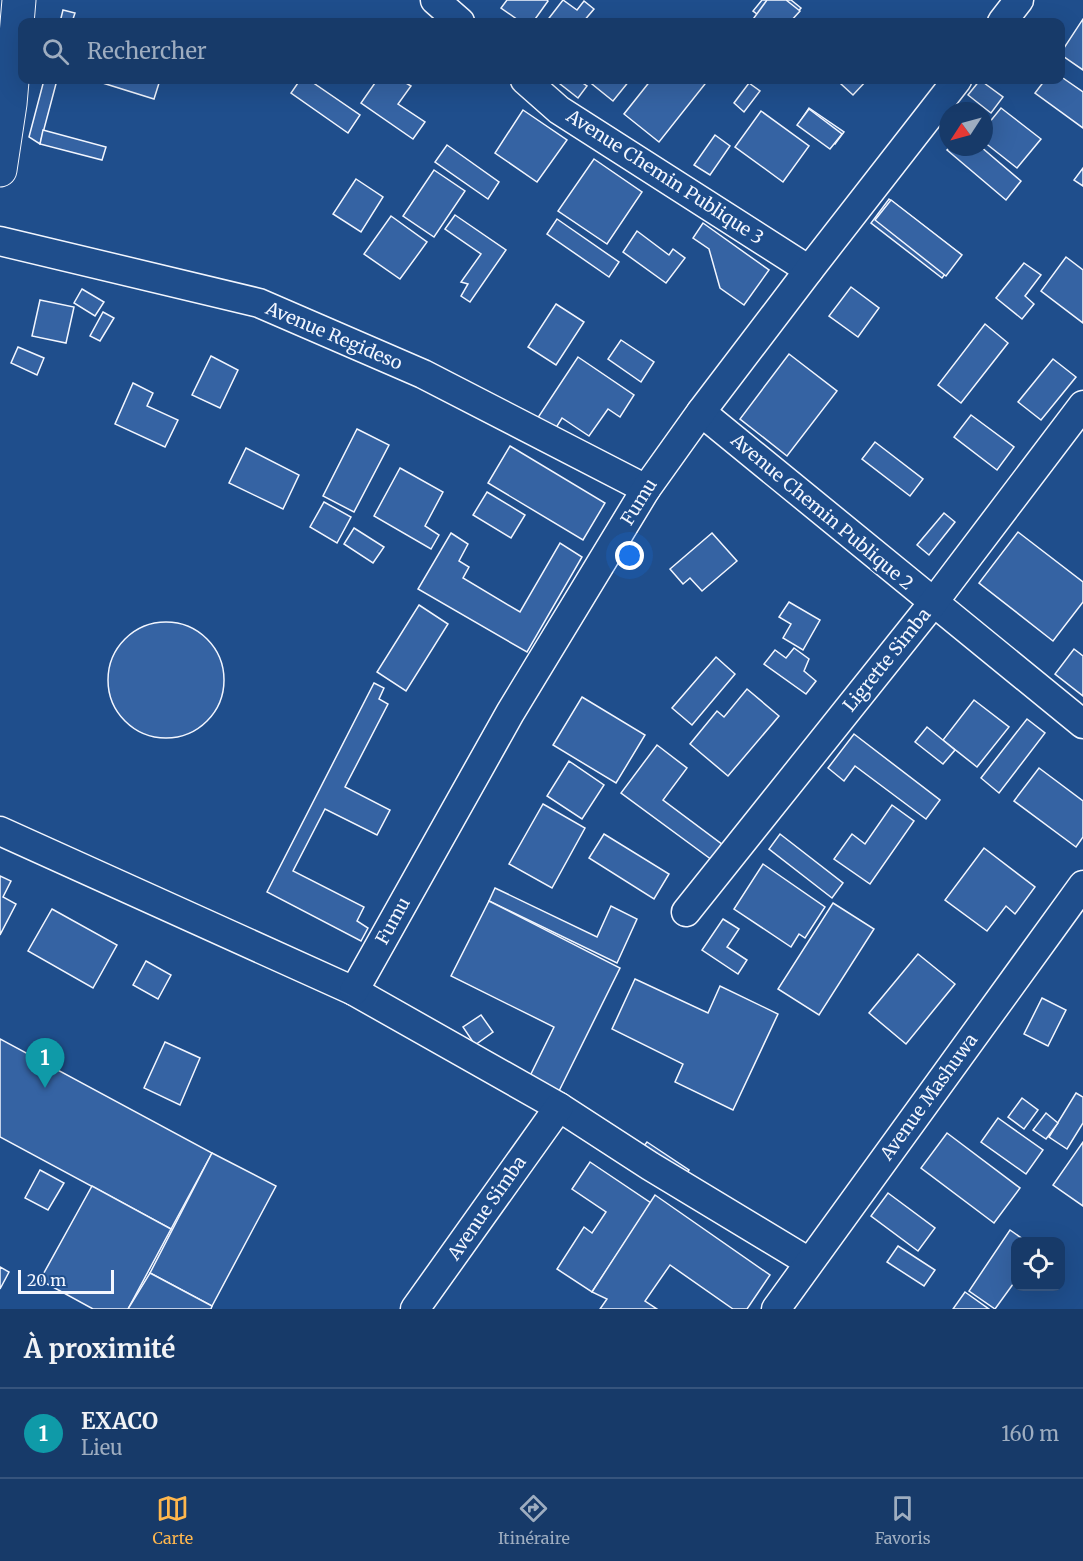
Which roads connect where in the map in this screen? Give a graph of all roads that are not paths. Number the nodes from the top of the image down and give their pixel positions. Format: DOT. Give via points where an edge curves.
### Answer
graph roads {
  1 [pos="19,0"];
  2 [pos="435,0"];
  3 [pos="1019,0"];
  4 [pos="455,18"];
  5 [pos="1005,18"];
  6 [pos="530,84"];
  7 [pos="954,84"];
  8 [pos="0,170"];
  9 [pos="0,241"];
  10 [pos="809,270"];
  11 [pos="1083,405"];
  12 [pos="701,412"];
  13 [pos="646,489"];
  14 [pos="933,603"];
  15 [pos="1083,724"];
  16 [pos="0,831"];
  17 [pos="1083,885"];
  18 [pos="686,912"];
  19 [pos="354,991"];
  20 [pos="559,1107"];
  21 [pos="809,1262"];
  22 [pos="415,1309"];
  23 [pos="776,1309"];
  1 -- 8 [label="main road"];
  2 -- 4 [label="street"];
  3 -- 5 [label="street"];
  6 -- 10 [label="street, Avenue Chemin Publique 3" via="559,110"];
  7 -- 10 [label="street, Fumu"];
  9 -- 13 [label="street, Avenue Regideso" via="259,303 423,374"];
  10 -- 12 [label="street, Fumu"];
  11 -- 14 [label="street, Ligrette Simba"];
  12 -- 13 [label="street, Fumu"];
  12 -- 14 [label="street, Avenue Chemin Publique 2"];
  13 -- 19 [label="street, Fumu" via="510,713"];
  14 -- 15 [label="street, Avenue Chemin Publique 2"];
  14 -- 18 [label="street, Ligrette Simba"];
  16 -- 19 [label="street"];
  17 -- 21 [label="street, Avenue Mashuwa"];
  19 -- 20 [label="street"];
  20 -- 21 [label="street"];
  20 -- 22 [label="street, Avenue Simba"];
  21 -- 23 [label="street, Avenue Mashuwa"];
}
